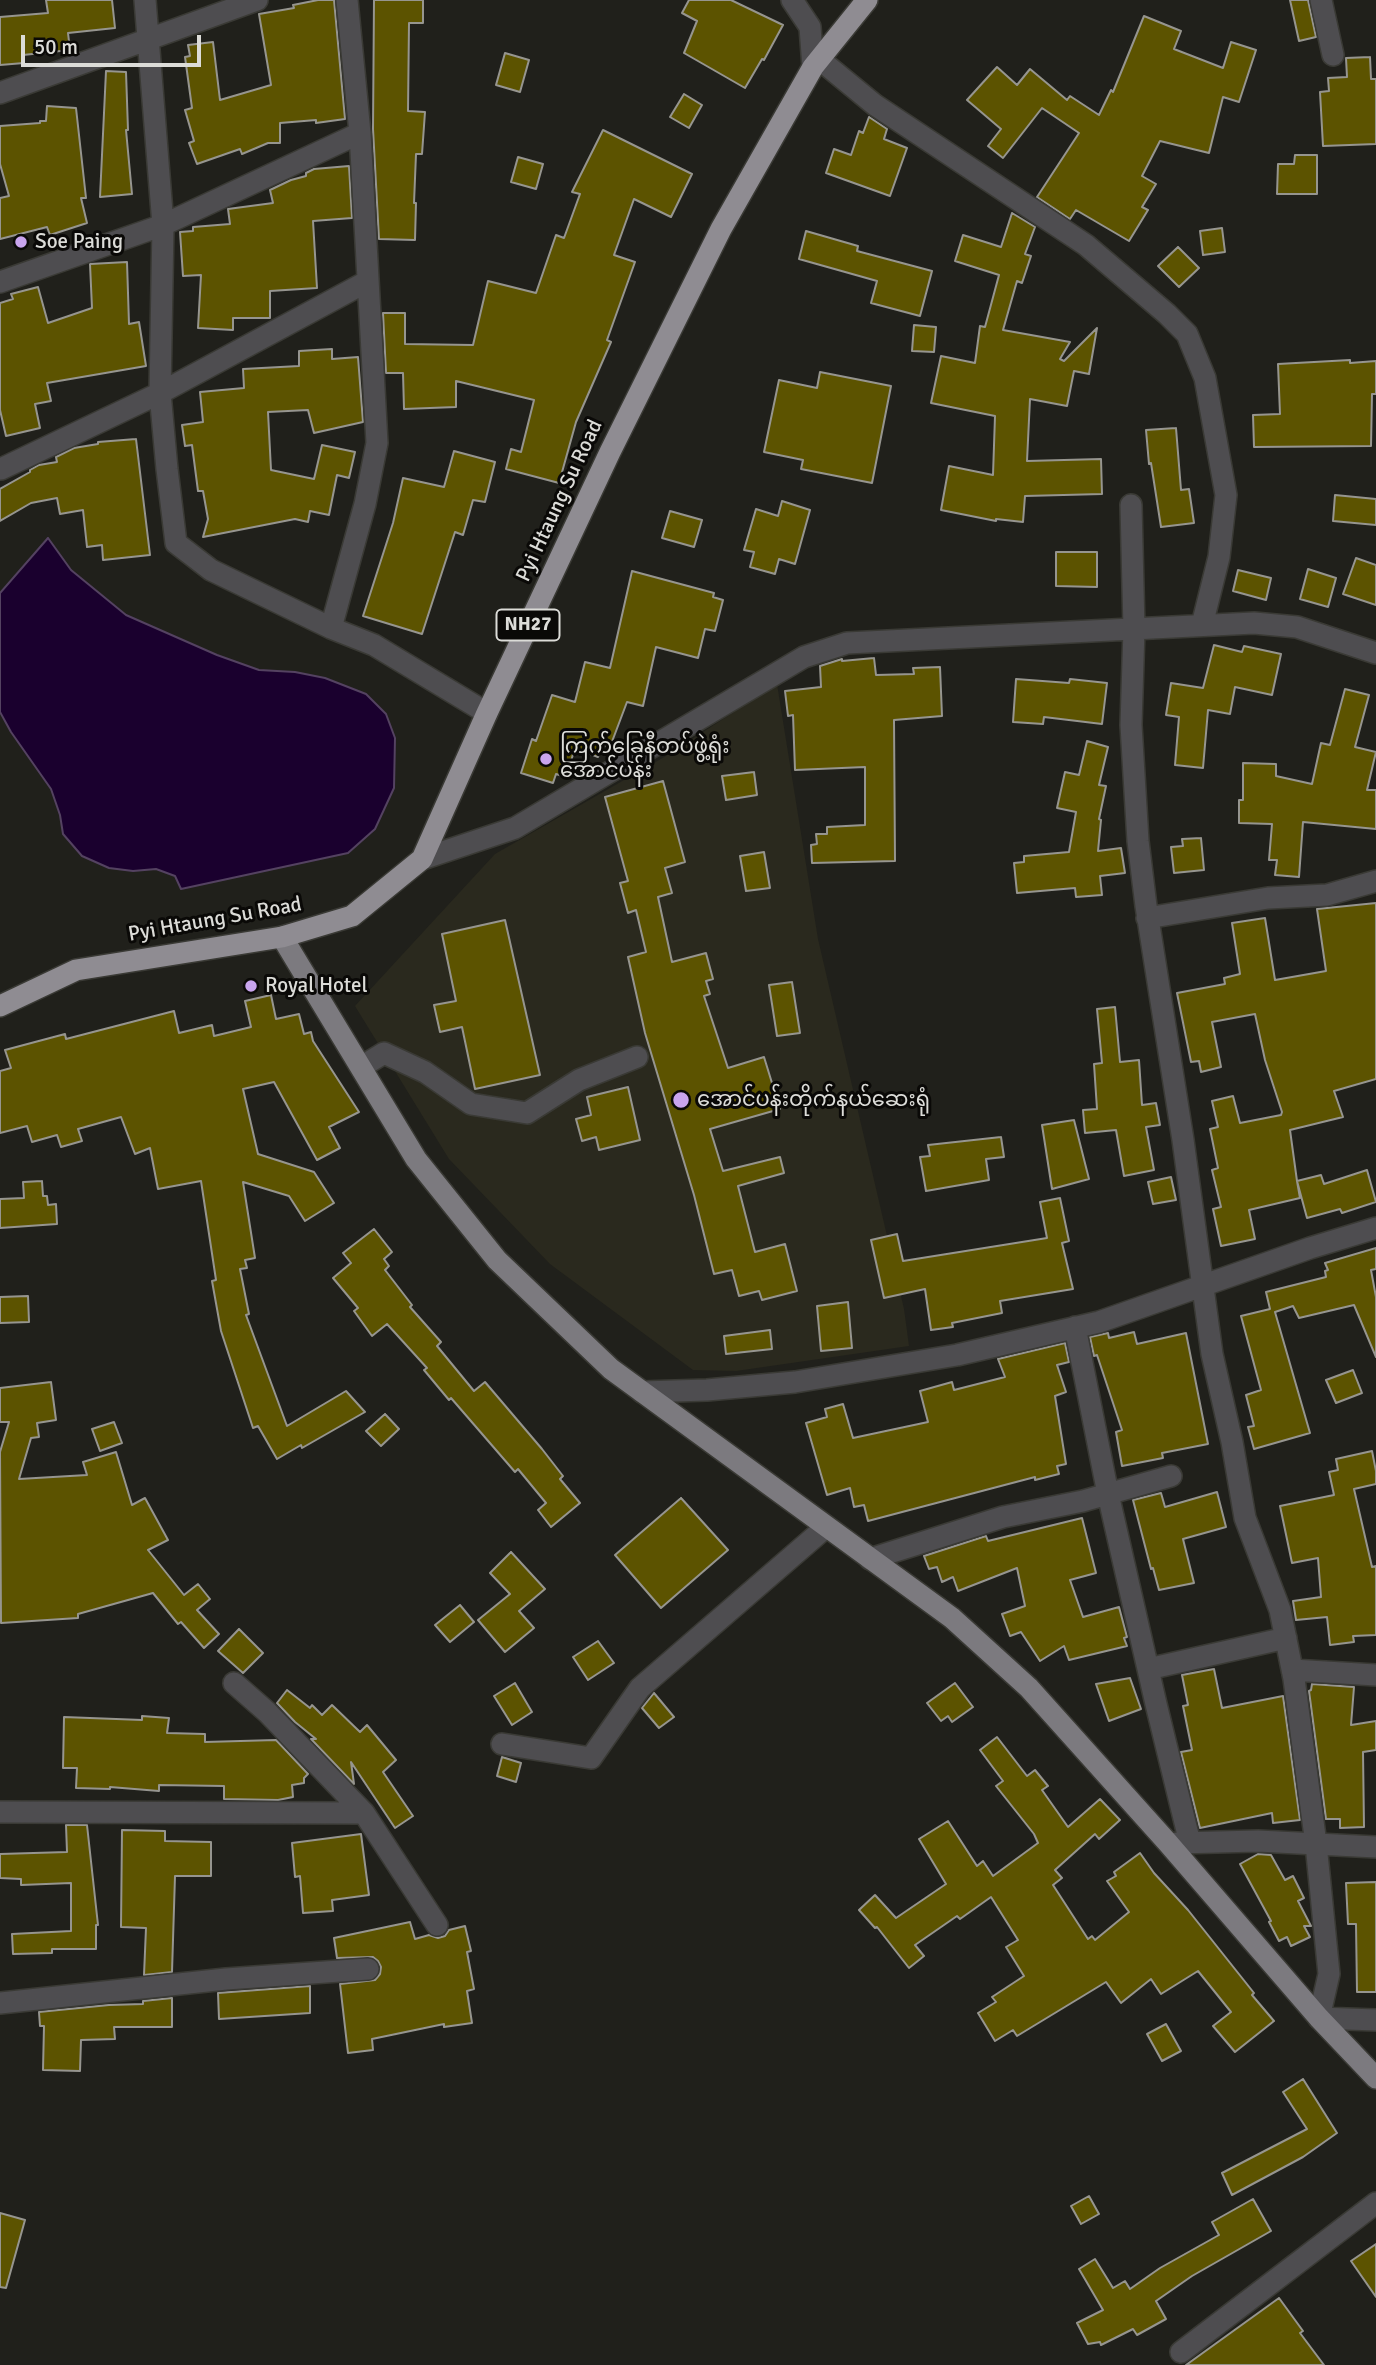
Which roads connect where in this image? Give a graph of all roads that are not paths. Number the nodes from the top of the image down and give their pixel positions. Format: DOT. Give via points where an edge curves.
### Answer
graph roads {
  1 [pos="145,0"];
  2 [pos="257,0"];
  3 [pos="347,0"];
  4 [pos="792,0"];
  5 [pos="867,0"];
  6 [pos="1321,0"];
  7 [pos="147,40"];
  8 [pos="1333,55"];
  9 [pos="816,63"];
  10 [pos="0,93"];
  11 [pos="360,133"];
  12 [pos="163,225"];
  13 [pos="368,281"];
  14 [pos="0,282"];
  15 [pos="160,393"];
  16 [pos="1,469"];
  17 [pos="1131,505"];
  18 [pos="1202,625"];
  19 [pos="331,628"];
  20 [pos="1133,629"];
  21 [pos="1376,653"];
  22 [pos="487,713"];
  23 [pos="422,859"];
  24 [pos="1376,881"];
  25 [pos="1147,918"];
  26 [pos="282,937"];
  27 [pos="0,1006"];
  28 [pos="637,1057"];
  29 [pos="361,1067"];
  30 [pos="1376,1228"];
  31 [pos="1203,1287"];
  32 [pos="1075,1328"];
  33 [pos="642,1392"];
  34 [pos="1171,1476"];
  35 [pos="1108,1494"];
  36 [pos="826,1527"];
  37 [pos="870,1559"];
  38 [pos="1286,1638"];
  39 [pos="1148,1669"];
  40 [pos="1293,1670"];
  41 [pos="1376,1675"];
  42 [pos="234,1683"];
  43 [pos="502,1744"];
  44 [pos="0,1812"];
  45 [pos="364,1813"];
  46 [pos="1168,1843"];
  47 [pos="1191,1843"];
  48 [pos="1316,1844"];
  49 [pos="1376,1847"];
  50 [pos="437,1925"];
  51 [pos="368,1969"];
  52 [pos="0,2003"];
  53 [pos="1319,2018"];
  54 [pos="1376,2020"];
  55 [pos="1376,2078"];
  56 [pos="1376,2203"];
  57 [pos="1181,2352"];
  1 -- 7 [label="street"];
  2 -- 7 [label="street"];
  3 -- 11 [label="street"];
  4 -- 9 [label="street" via="810,27"];
  5 -- 9 [label="highway, Pyi Htaung Su Road / NH27"];
  6 -- 8 [label="street"];
  7 -- 10 [label="street"];
  7 -- 12 [label="street"];
  9 -- 18 [label="street" via="1086,245 1187,334 1205,378 1226,495 1219,557"];
  9 -- 22 [label="highway, Pyi Htaung Su Road / NH27" via="715,241"];
  11 -- 12 [label="street"];
  11 -- 13 [label="street"];
  12 -- 14 [label="street"];
  12 -- 15 [label="street"];
  13 -- 15 [label="street"];
  13 -- 19 [label="street" via="377,443"];
  15 -- 16 [label="street"];
  15 -- 19 [label="street" via="176,543 211,570"];
  17 -- 20 [label="street"];
  18 -- 20 [label="street"];
  18 -- 21 [label="street" via="1254,622 1297,627"];
  19 -- 22 [label="street" via="374,645"];
  20 -- 23 [label="street" via="847,643 804,657 515,828"];
  20 -- 25 [label="street" via="1132,725"];
  22 -- 23 [label="highway, Pyi Htaung Su Road / NH27"];
  23 -- 26 [label="highway, Pyi Htaung Su Road / NH27" via="352,916"];
  24 -- 25 [label="street" via="1327,895 1268,898"];
  25 -- 31 [label="street"];
  26 -- 27 [label="highway, Pyi Htaung Su Road / NH27" via="76,970"];
  26 -- 29 [label="main road"];
  28 -- 29 [label="street" via="579,1080 527,1113 471,1104 425,1072 384,1053"];
  29 -- 33 [label="main road" via="416,1159 498,1260 611,1369"];
  30 -- 31 [label="street"];
  31 -- 32 [label="street"];
  31 -- 38 [label="street" via="1245,1518"];
  32 -- 33 [label="street" via="957,1355 794,1382"];
  32 -- 35 [label="street"];
  33 -- 36 [label="main road"];
  34 -- 35 [label="street"];
  35 -- 37 [label="street" via="1003,1517"];
  35 -- 39 [label="street"];
  36 -- 37 [label="main road"];
  36 -- 43 [label="street" via="640,1688 591,1758"];
  37 -- 46 [label="main road" via="952,1618 1029,1688"];
  38 -- 39 [label="street"];
  38 -- 40 [label="street"];
  39 -- 47 [label="street"];
  40 -- 41 [label="street"];
  40 -- 48 [label="street"];
  42 -- 45 [label="street"];
  44 -- 45 [label="street"];
  45 -- 50 [label="street"];
  46 -- 47 [label="street"];
  46 -- 53 [label="main road"];
  47 -- 48 [label="street"];
  48 -- 49 [label="street"];
  48 -- 53 [label="street" via="1329,1974"];
  51 -- 52 [label="street"];
  53 -- 54 [label="street"];
  53 -- 55 [label="main road"];
  56 -- 57 [label="street"];
}
